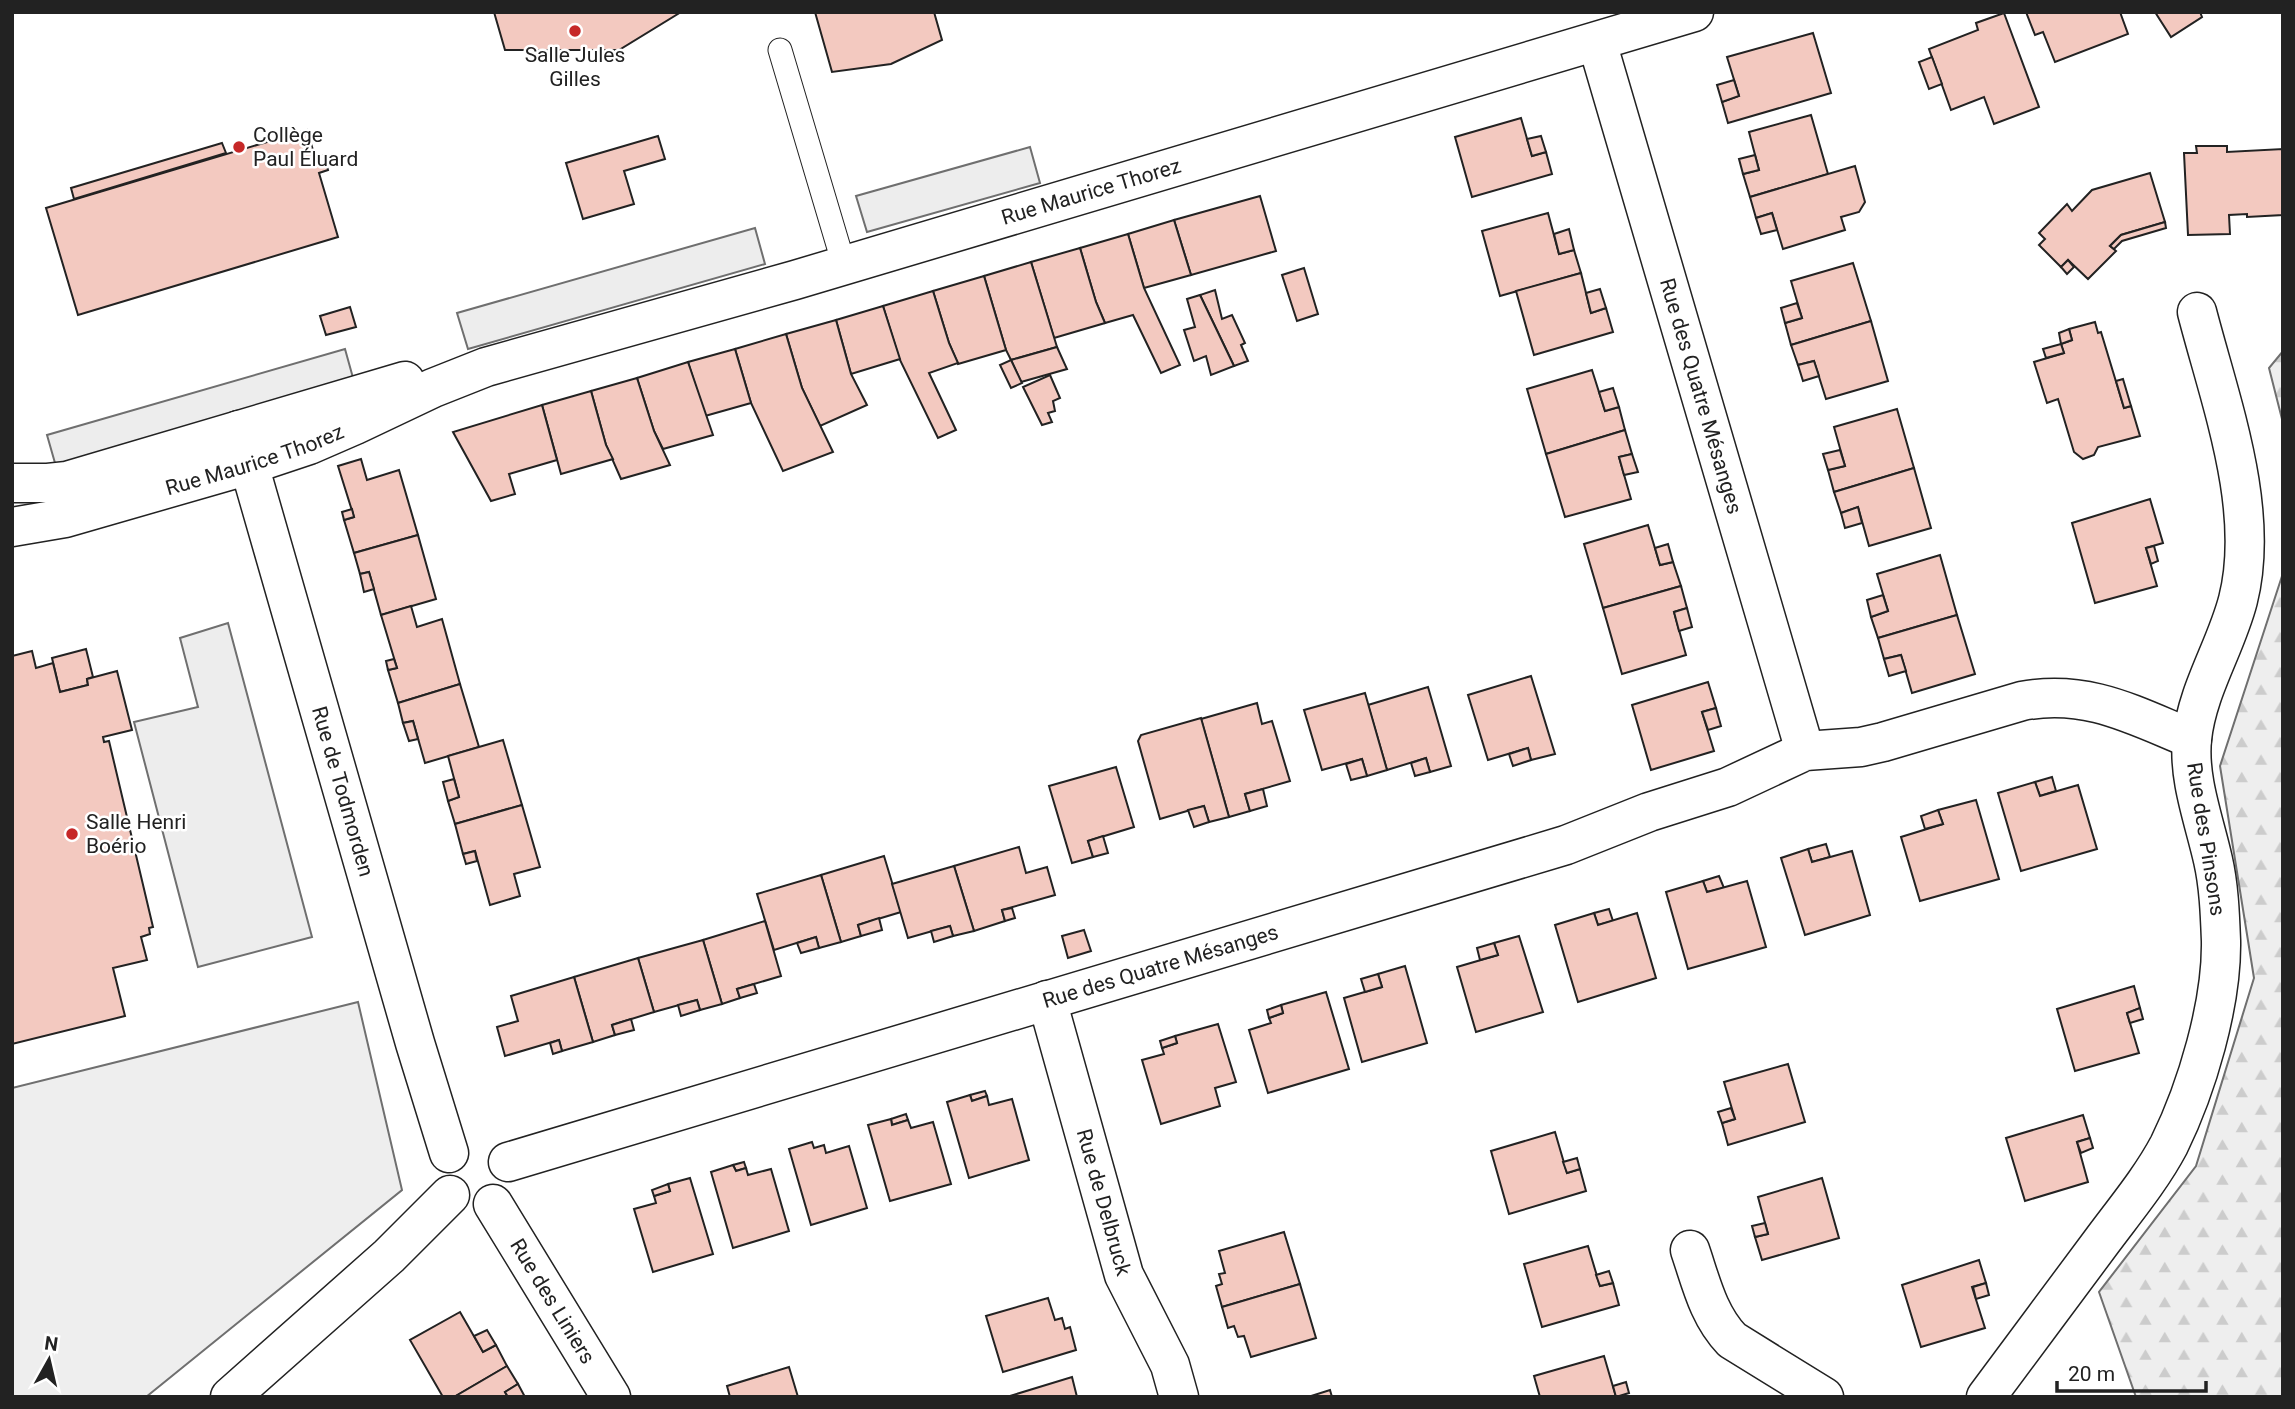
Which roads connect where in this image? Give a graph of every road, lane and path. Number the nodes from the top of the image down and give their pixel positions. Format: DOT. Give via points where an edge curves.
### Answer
graph roads {
  1 [pos="1695,12"];
  2 [pos="1597,42"];
  3 [pos="780,50"];
  4 [pos="844,265"];
  5 [pos="2197,312"];
  6 [pos="244,447"];
  7 [pos="12,483"];
  8 [pos="12,527"];
  9 [pos="2192,739"];
  10 [pos="1805,751"];
  11 [pos="1046,1000"];
  12 [pos="449,1153"];
  13 [pos="508,1162"];
  14 [pos="450,1195"];
  15 [pos="493,1204"];
  16 [pos="1690,1250"];
  17 [pos="230,1397"];
  18 [pos="611,1397"];
  19 [pos="1179,1397"];
  20 [pos="1824,1397"];
  21 [pos="1986,1397"];
  1 -- 2 [label="street, Rue Maurice Thorez"];
  2 -- 4 [label="street, Rue Maurice Thorez"];
  2 -- 10 [label="street, Rue des Quatre Mésanges"];
  3 -- 4 [label="lane"];
  4 -- 6 [label="street, Rue Maurice Thorez" via="486,368 332,435"];
  5 -- 9 [label="street, Rue des Pinsons" via="2237,469 2245,543 2238,600 2196,715"];
  6 -- 7 [label="street, Rue Maurice Thorez" via="66,481"];
  6 -- 8 [label="street, Rue Maurice Thorez" via="65,517"];
  6 -- 12 [label="street, Rue de Todmorden"];
  9 -- 10 [label="street, Rue des Quatre Mésanges" via="2096,702 2045,697 1861,747"];
  9 -- 21 [label="street, Rue des Pinsons" via="2192,764 2214,862 2221,942 2215,1006 2194,1081 2154,1170"];
  10 -- 11 [label="street, Rue des Quatre Mésanges" via="1728,787 1566,845"];
  11 -- 13 [label="street, Rue des Quatre Mésanges"];
  11 -- 19 [label="street, Rue de Delbruck" via="1124,1275 1170,1364"];
  12 -- 13 [label="street" via="463,1142 481,1140 498,1147"];
  12 -- 14 [label="street" via="442,1174"];
  13 -- 15 [label="street" via="509,1185"];
  14 -- 15 [label="street" via="470,1208"];
  14 -- 17 [label="street" via="389,1256"];
  15 -- 18 [label="street, Rue des Liniers"];
  16 -- 20 [label="street" via="1720,1327 1732,1340"];
}
